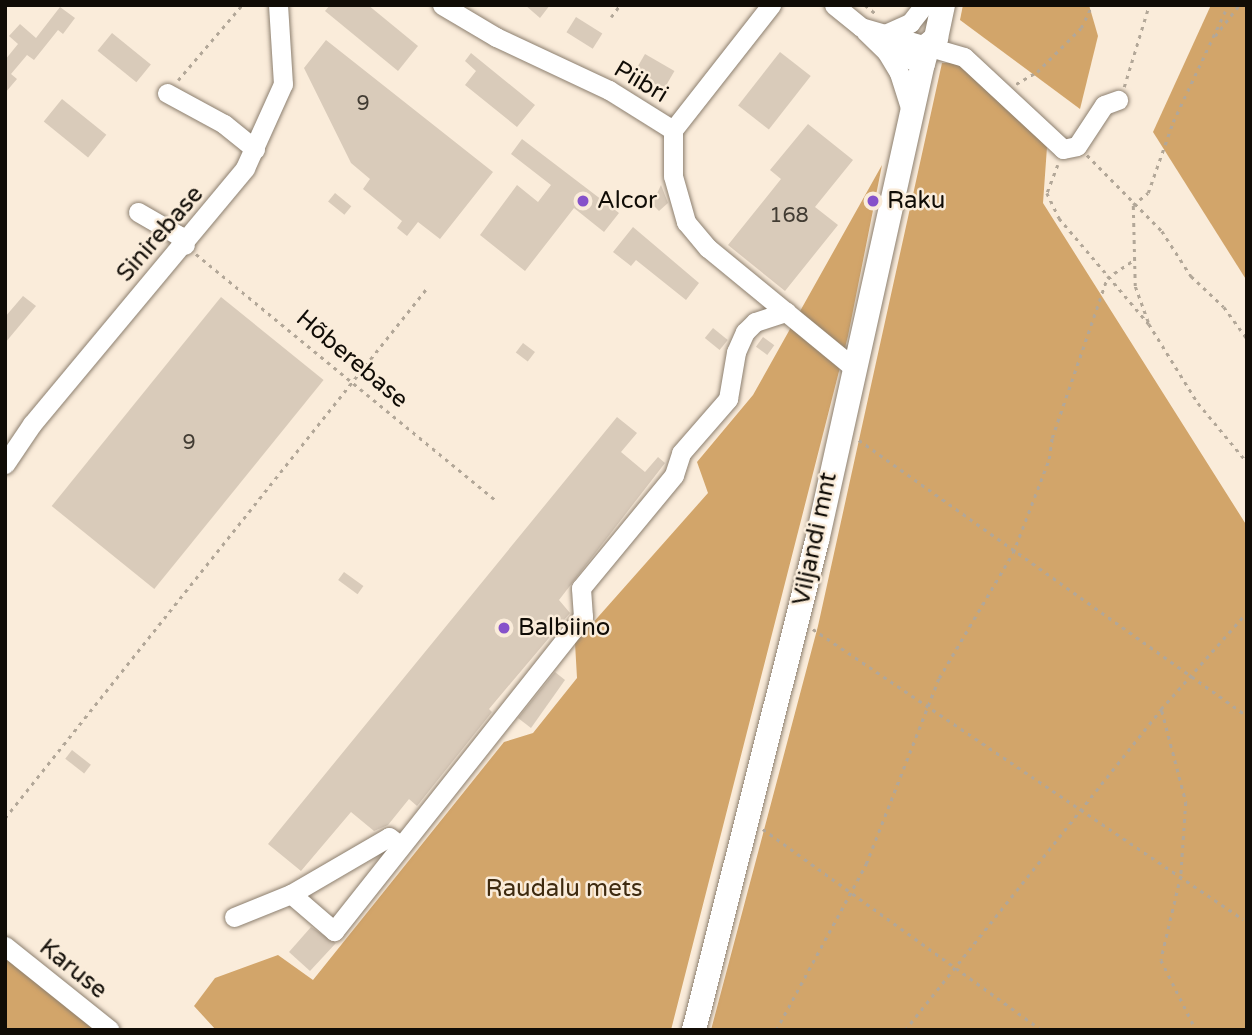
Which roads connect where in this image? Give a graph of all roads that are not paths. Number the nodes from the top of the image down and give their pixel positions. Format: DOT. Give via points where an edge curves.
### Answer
graph roads {
  1 [pos="278,5"];
  2 [pos="442,5"];
  3 [pos="771,5"];
  4 [pos="834,5"];
  5 [pos="923,5"];
  6 [pos="932,5"];
  7 [pos="943,5"];
  8 [pos="885,43"];
  9 [pos="926,55"];
  10 [pos="166,93"];
  11 [pos="1118,100"];
  12 [pos="912,114"];
  13 [pos="673,130"];
  14 [pos="255,149"];
  15 [pos="138,212"];
  16 [pos="185,245"];
  17 [pos="786,313"];
  18 [pos="853,368"];
  19 [pos="5,464"];
  20 [pos="401,846"];
  21 [pos="291,894"];
  22 [pos="234,917"];
  23 [pos="5,946"];
  24 [pos="110,1030"];
  25 [pos="694,1030"];
  1 -- 14 [label="street, Sinirebase" via="283,84"];
  2 -- 13 [label="street, Piibri" via="496,37 609,90"];
  3 -- 13 [label="street, Piibri"];
  4 -- 8 [label="street"];
  5 -- 8 [label="street" via="910,23"];
  6 -- 9 [label="main road, Viljandi mnt"];
  7 -- 9 [label="main road, Viljandi mnt" via="936,38"];
  8 -- 9 [label="street"];
  8 -- 12 [label="street"];
  9 -- 11 [label="street" via="952,51 976,65 1070,147 1104,106"];
  9 -- 12 [label="main road, Viljandi mnt"];
  10 -- 14 [label="street" via="224,124"];
  12 -- 18 [label="main road, Viljandi mnt"];
  13 -- 17 [label="street" via="673,176 686,222 708,248"];
  14 -- 16 [label="street, Sinirebase" via="231,190"];
  15 -- 16 [label="street" via="178,235"];
  16 -- 19 [label="street, Sinirebase" via="22,435"];
  17 -- 18 [label="street"];
  17 -- 20 [label="street" via="755,322 745,332 736,352 728,399 681,453 674,475 581,588 583,617"];
  18 -- 25 [label="main road, Viljandi mnt" via="817,541"];
  20 -- 21 [label="street" via="389,837"];
  20 -- 21 [label="street" via="334,930"];
  21 -- 22 [label="street"];
  23 -- 24 [label="street, Karuse"];
}
